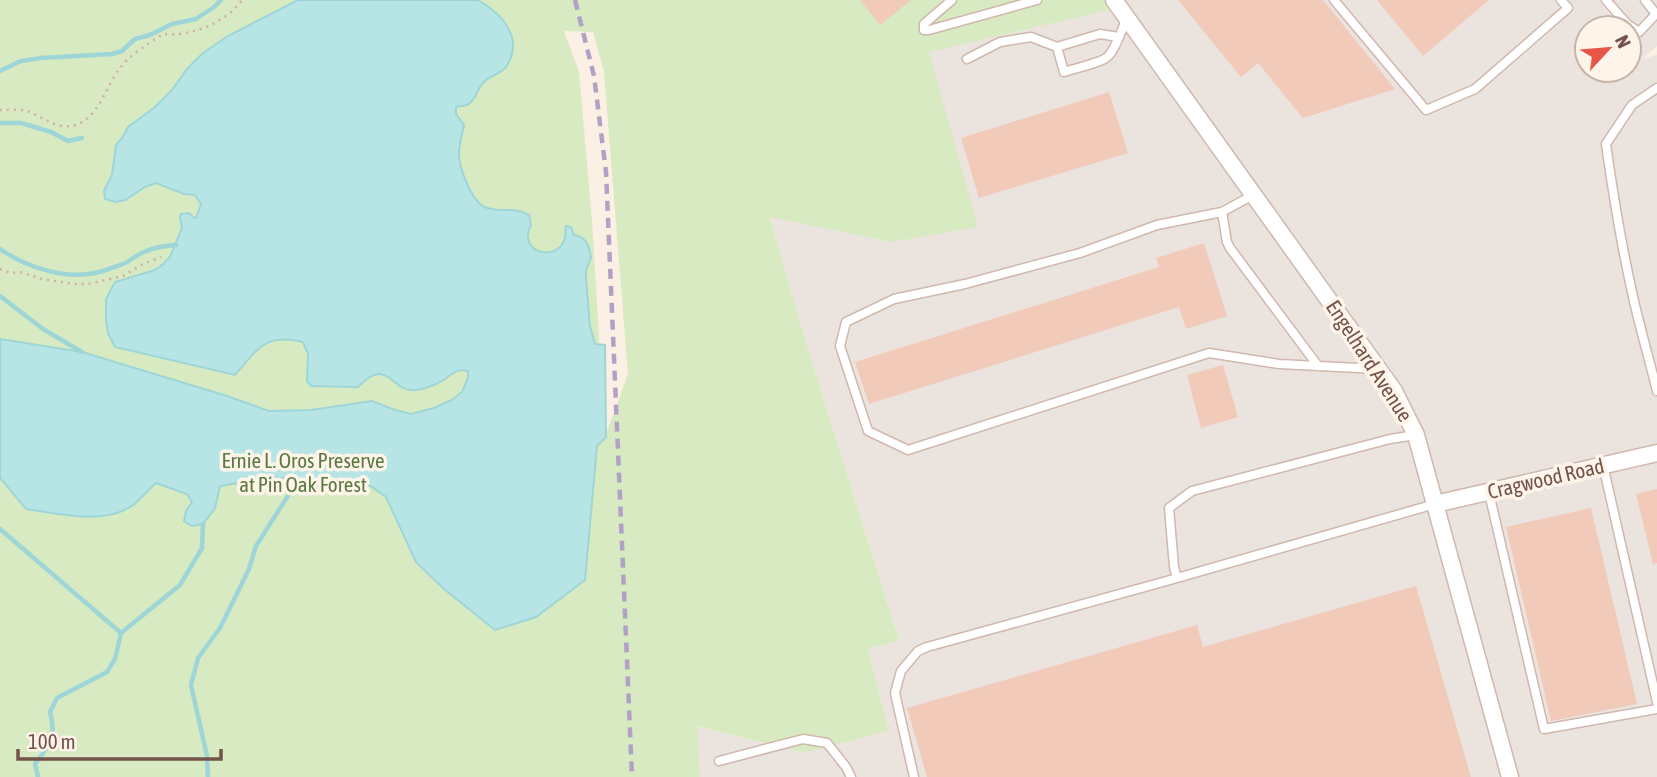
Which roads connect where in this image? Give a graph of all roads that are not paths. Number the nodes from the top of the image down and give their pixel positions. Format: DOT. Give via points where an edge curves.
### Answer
graph roads {
  1 [pos="952,0"];
  2 [pos="1037,0"];
  3 [pos="1114,0"];
  4 [pos="1334,0"];
  5 [pos="1561,0"];
  6 [pos="1606,0"];
  7 [pos="1645,0"];
  8 [pos="1127,18"];
  9 [pos="1118,37"];
  10 [pos="1057,47"];
  11 [pos="967,59"];
  12 [pos="1657,88"];
  13 [pos="1254,195"];
  14 [pos="1222,212"];
  15 [pos="1318,366"];
  16 [pos="1378,369"];
  17 [pos="1657,391"];
  18 [pos="1416,435"];
  19 [pos="1657,453"];
  20 [pos="1603,466"];
  21 [pos="1489,492"];
  22 [pos="1435,504"];
  23 [pos="1177,578"];
  24 [pos="1657,702"];
  25 [pos="1657,709"];
  26 [pos="719,761"];
  27 [pos="851,777"];
  28 [pos="914,777"];
  29 [pos="1510,777"];
  1 -- 2 [label="lane" via="924,24 924,30"];
  3 -- 8 [label="street, Engelhard Avenue"];
  4 -- 5 [label="lane" via="1426,110 1475,89 1568,8"];
  6 -- 7 [label="lane" via="1639,32 1656,14"];
  8 -- 9 [label="lane"];
  8 -- 13 [label="street, Engelhard Avenue"];
  9 -- 10 [label="lane" via="1100,34"];
  9 -- 10 [label="lane" via="1106,58 1064,72"];
  10 -- 11 [label="lane" via="1031,37 1000,42"];
  12 -- 17 [label="lane" via="1632,105 1606,144 1631,290"];
  13 -- 14 [label="lane"];
  13 -- 16 [label="street, Engelhard Avenue"];
  14 -- 15 [label="lane" via="1230,248"];
  14 -- 15 [label="lane" via="1157,225 1080,253 894,299 846,322 840,346 868,431 908,450 1209,353"];
  15 -- 16 [label="lane"];
  16 -- 18 [label="street, Engelhard Avenue"];
  18 -- 22 [label="street, Engelhard Avenue"];
  18 -- 23 [label="lane" via="1192,491 1170,509"];
  19 -- 20 [label="street, Cragwood Road"];
  20 -- 21 [label="street, Cragwood Road"];
  20 -- 24 [label="lane"];
  21 -- 22 [label="street, Cragwood Road"];
  21 -- 25 [label="lane" via="1544,729"];
  22 -- 23 [label="lane"];
  22 -- 29 [label="street, Engelhard Avenue"];
  23 -- 28 [label="lane" via="918,652 901,671 895,693"];
  26 -- 27 [label="lane" via="803,739 827,743"];
}
